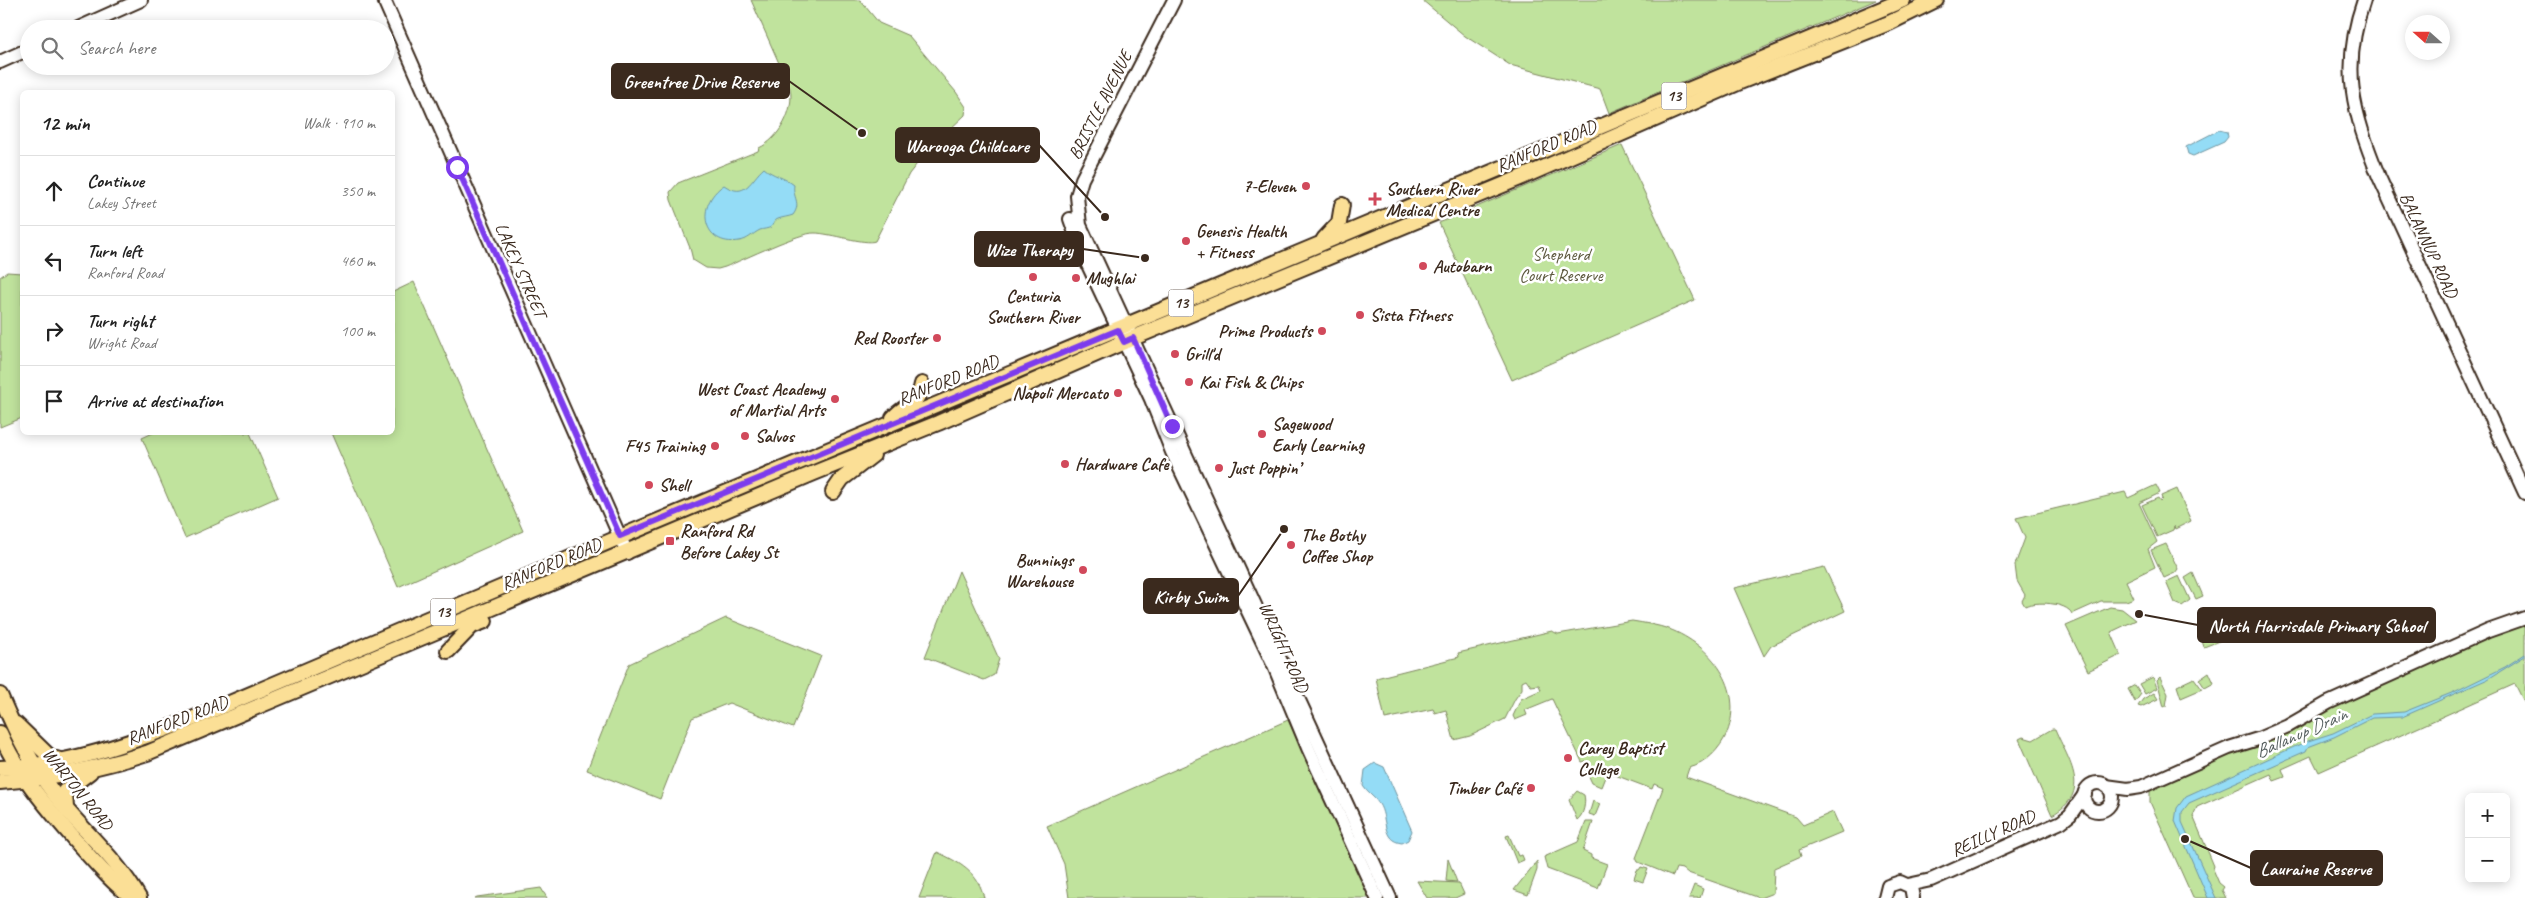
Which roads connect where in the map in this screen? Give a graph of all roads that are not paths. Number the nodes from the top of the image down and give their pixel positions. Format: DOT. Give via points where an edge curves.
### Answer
graph roads {
  1 [pos="141,0"];
  2 [pos="384,0"];
  3 [pos="1168,0"];
  4 [pos="1174,0"];
  5 [pos="1903,0"];
  6 [pos="1936,0"];
  7 [pos="2364,0"];
  8 [pos="2372,0"];
  9 [pos="96,20"];
  10 [pos="393,20"];
  11 [pos="395,25"];
  12 [pos="20,53"];
  13 [pos="0,62"];
  14 [pos="1342,205"];
  15 [pos="1318,244"];
  16 [pos="1126,334"];
  17 [pos="922,384"];
  18 [pos="888,425"];
  19 [pos="882,446"];
  20 [pos="2525,476"];
  21 [pos="833,492"];
  22 [pos="2525,493"];
  23 [pos="620,536"];
  24 [pos="626,553"];
  25 [pos="502,605"];
  26 [pos="2525,610"];
  27 [pos="2525,618"];
  28 [pos="2488,631"];
  29 [pos="448,651"];
  30 [pos="0,695"];
  31 [pos="249,711"];
  32 [pos="9,716"];
  33 [pos="192,719"];
  34 [pos="1,741"];
  35 [pos="64,761"];
  36 [pos="34,765"];
  37 [pos="18,767"];
  38 [pos="0,768"];
  39 [pos="94,769"];
  40 [pos="43,778"];
  41 [pos="27,780"];
  42 [pos="0,782"];
  43 [pos="2106,786"];
  44 [pos="2128,789"];
  45 [pos="2084,794"];
  46 [pos="2110,803"];
  47 [pos="67,809"];
  48 [pos="2095,810"];
  49 [pos="2070,815"];
  50 [pos="1911,892"];
  51 [pos="1384,897"];
  52 [pos="1883,897"];
  53 [pos="133,898"];
  54 [pos="139,898"];
  1 -- 9 [label="street"];
  2 -- 10 [label="street, LAKEY STREET"];
  3 -- 16 [label="street, BRISTLE AVENUE" via="1076,176 1070,195 1072,228"];
  4 -- 16 [label="street, BRISTLE AVENUE" via="1086,172 1077,196 1080,224"];
  5 -- 15 [label="main road, RANFORD ROAD / 13"];
  6 -- 16 [label="main road, RANFORD ROAD / 13" via="1889,23 1740,82 1520,178"];
  7 -- 22 [label="street, BALANNUP ROAD" via="2355,29 2351,76 2360,131 2378,177"];
  8 -- 20 [label="street, BALANNUP ROAD" via="2362,36 2359,67 2362,107 2369,132"];
  11 -- 23 [label="street, LAKEY STREET"];
  12 -- 13 [label="street"];
  14 -- 15 [label="main road" via="1339,223"];
  15 -- 16 [label="main road, RANFORD ROAD / 13"];
  16 -- 18 [label="main road, RANFORD ROAD / 13"];
  16 -- 19 [label="main road, RANFORD ROAD / 13"];
  16 -- 51 [label="street, WRIGHT ROAD" via="1155,397 1172,452"];
  17 -- 18 [label="main road" via="918,398 895,415"];
  18 -- 23 [label="main road, RANFORD ROAD / 13"];
  19 -- 21 [label="main road" via="842,479"];
  19 -- 24 [label="main road, RANFORD ROAD / 13"];
  23 -- 24 [label="street, LAKEY STREET"];
  23 -- 33 [label="main road, RANFORD ROAD / 13"];
  24 -- 25 [label="main road, RANFORD ROAD / 13"];
  25 -- 29 [label="main road" via="485,621 461,635"];
  25 -- 31 [label="main road, RANFORD ROAD / 13"];
  26 -- 28 [label="street" via="2500,620"];
  27 -- 28 [label="street"];
  28 -- 44 [label="street" via="2326,705 2260,728 2229,748 2141,787"];
  30 -- 32 [label="main road, WARTON ROAD"];
  31 -- 33 [label="main road" via="236,711 200,724"];
  31 -- 39 [label="main road, RANFORD ROAD / 13" via="147,753"];
  32 -- 35 [label="main road" via="50,756"];
  32 -- 36 [label="main road, WARTON ROAD"];
  33 -- 35 [label="main road, RANFORD ROAD / 13" via="127,743"];
  34 -- 37 [label="main road, WARTON ROAD"];
  35 -- 36 [label="main road, RANFORD ROAD / 13"];
  36 -- 37 [label="main road, RANFORD ROAD / 13"];
  36 -- 40 [label="main road, WARTON ROAD"];
  37 -- 38 [label="main road, RANFORD ROAD / 13"];
  37 -- 41 [label="main road, WARTON ROAD"];
  39 -- 40 [label="main road, RANFORD ROAD / 13"];
  39 -- 47 [label="main road" via="65,791"];
  40 -- 41 [label="main road, RANFORD ROAD / 13"];
  40 -- 47 [label="main road, WARTON ROAD"];
  41 -- 42 [label="main road, RANFORD ROAD / 13"];
  41 -- 53 [label="main road, WARTON ROAD" via="115,885"];
  43 -- 44 [label="street"];
  43 -- 45 [label="street" via="2095,783"];
  43 -- 46 [label="street" via="2112,795"];
  44 -- 46 [label="street"];
  45 -- 48 [label="street" via="2087,805"];
  45 -- 49 [label="street, REILLY ROAD"];
  46 -- 48 [label="street"];
  47 -- 54 [label="main road, WARTON ROAD" via="125,874"];
  48 -- 49 [label="street, REILLY ROAD"];
  49 -- 50 [label="street, REILLY ROAD"];
  50 -- 52 [label="street, REILLY ROAD" via="1896,882 1888,886"];
}
